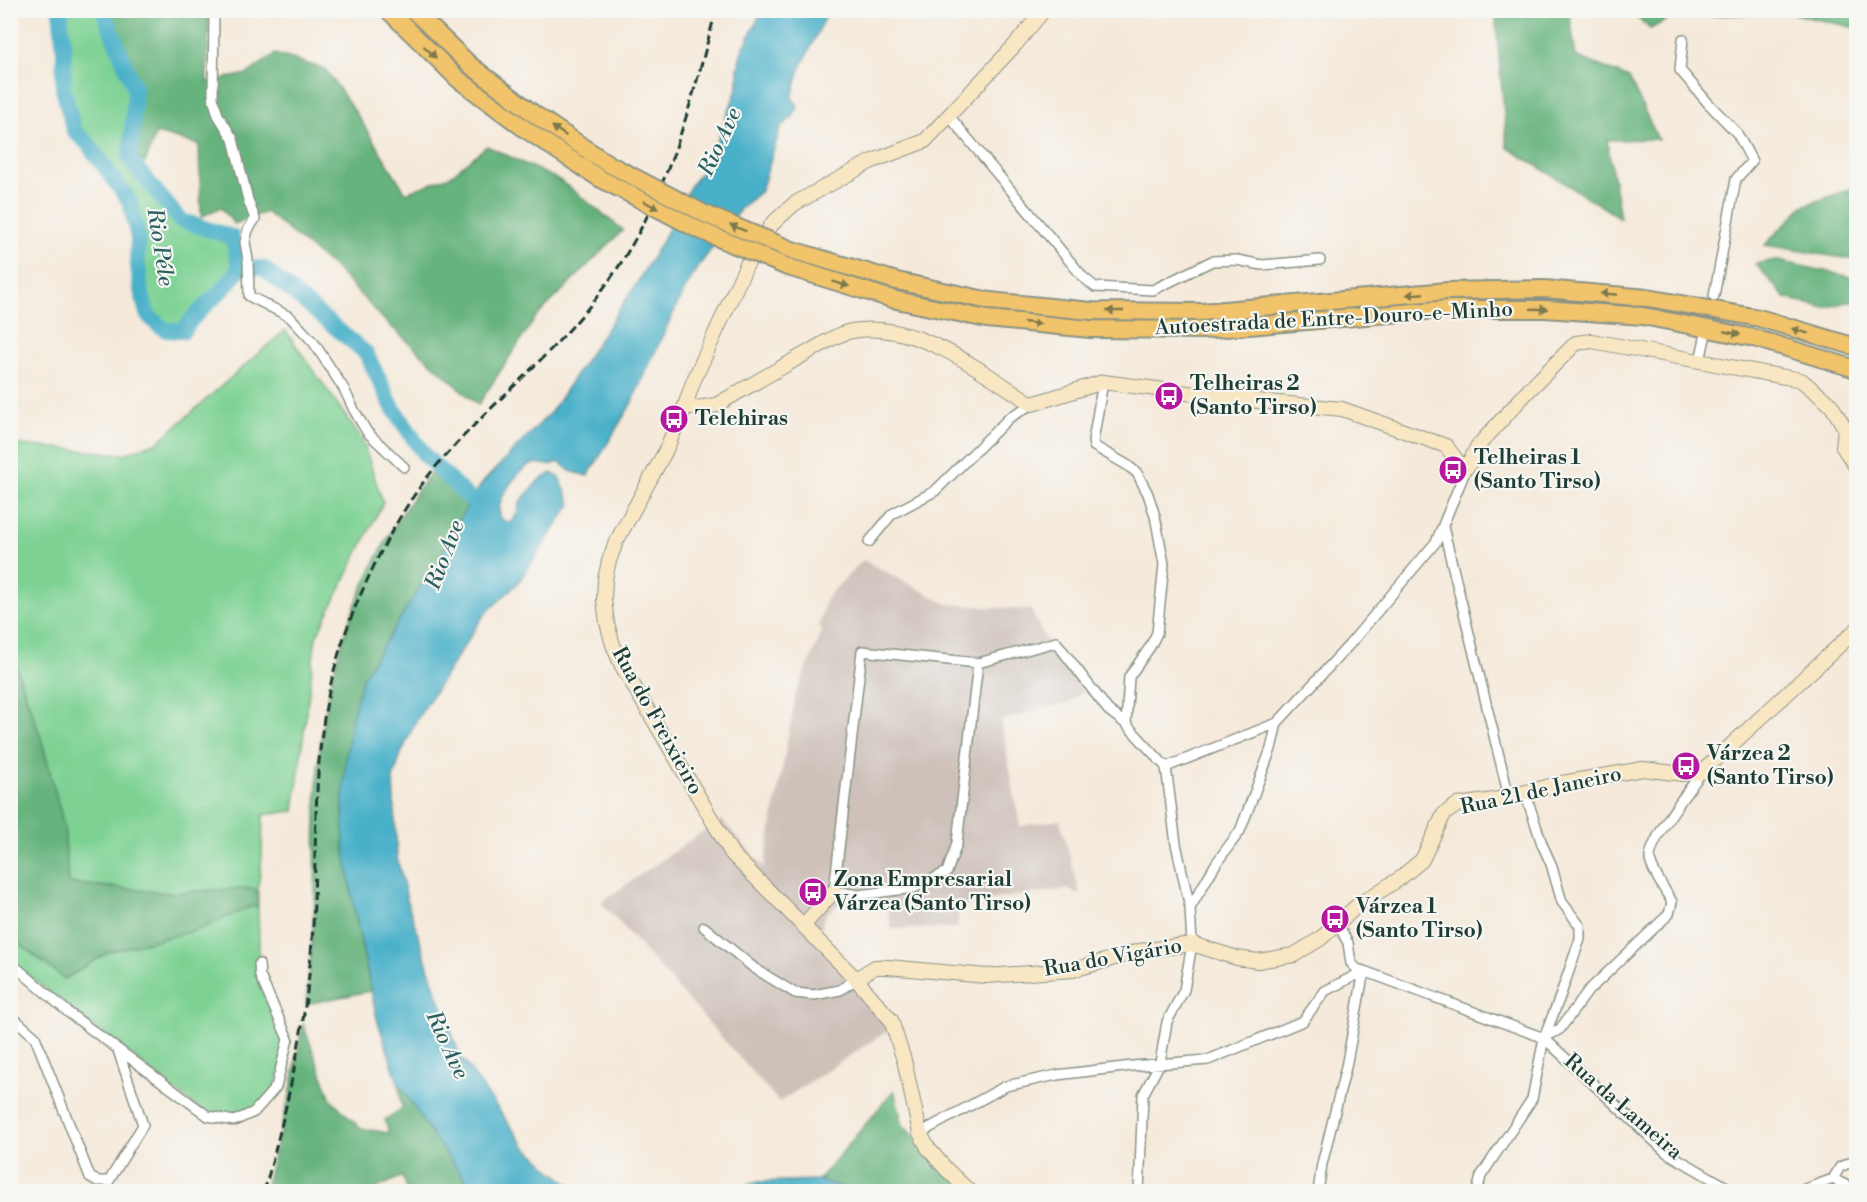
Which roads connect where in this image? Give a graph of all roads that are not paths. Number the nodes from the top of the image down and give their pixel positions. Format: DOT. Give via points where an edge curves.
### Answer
graph roads {
  1 [pos="214,10"];
  2 [pos="388,10"];
  3 [pos="412,10"];
  4 [pos="1044,10"];
  5 [pos="1683,39"];
  6 [pos="949,116"];
  7 [pos="1320,260"];
  8 [pos="1714,296"];
  9 [pos="1705,338"];
  10 [pos="1857,347"];
  11 [pos="1700,361"];
  12 [pos="1857,369"];
  13 [pos="1103,382"];
  14 [pos="1032,404"];
  15 [pos="685,406"];
  16 [pos="404,467"];
  17 [pos="1467,467"];
  18 [pos="1857,467"];
  19 [pos="1443,527"];
  20 [pos="869,542"];
  21 [pos="1857,630"];
  22 [pos="978,663"];
  23 [pos="1277,723"];
  24 [pos="1126,724"];
  25 [pos="1166,767"];
  26 [pos="1702,772"];
  27 [pos="1525,792"];
  28 [pos="1509,797"];
  29 [pos="834,891"];
  30 [pos="1190,908"];
  31 [pos="1338,924"];
  32 [pos="803,926"];
  33 [pos="704,927"];
  34 [pos="1192,944"];
  35 [pos="10,962"];
  36 [pos="259,964"];
  37 [pos="1364,971"];
  38 [pos="856,979"];
  39 [pos="10,1015"];
  40 [pos="1544,1038"];
  41 [pos="118,1050"];
  42 [pos="1160,1063"];
  43 [pos="146,1071"];
  44 [pos="127,1080"];
  45 [pos="920,1132"];
  46 [pos="1857,1160"];
  47 [pos="1833,1179"];
  48 [pos="1857,1190"];
  49 [pos="970,1191"];
  50 [pos="1139,1191"];
  51 [pos="1318,1191"];
  52 [pos="1477,1191"];
  53 [pos="1735,1191"];
  54 [pos="1797,1191"];
  1 -- 16 [label="street" via="213,98 233,139 255,219 245,242 249,296 290,317 314,343 367,432"];
  2 -- 12 [label="highway, Autoestrada de Entre-Douro-e-Minho, one-way, bridge" via="458,79 599,178 697,230 785,266 902,302 987,319 1079,328 1202,330 1449,309 1545,309 1644,316 1754,338"];
  10 -- 3 [label="highway, Autoestrada de Entre-Douro-e-Minho, one-way, bridge" via="1748,316 1648,298 1544,289 1448,291 1201,312 1091,311 990,301 897,281 792,250 705,214 608,163 470,65"];
  4 -- 6 [label="street, Rua do Freixieiro"];
  5 -- 8 [label="street" via="1680,70 1737,133 1752,161 1736,179"];
  6 -- 7 [label="street" via="1083,278 1095,287 1153,290 1212,261 1262,265"];
  6 -- 15 [label="street, Rua do Freixieiro" via="925,141 870,162 794,204 772,224 746,266"];
  9 -- 11 [label="street"];
  11 -- 17 [label="street" via="1592,341 1576,343 1478,447"];
  11 -- 18 [label="street" via="1801,380 1831,405 1845,428 1843,447"];
  13 -- 14 [label="street"];
  13 -- 17 [label="street" via="1342,409 1446,446"];
  13 -- 24 [label="street" via="1094,446 1137,473 1155,516 1164,564 1157,633 1129,677"];
  14 -- 15 [label="street" via="937,347 904,333 881,329 850,331 831,339 716,405"];
  14 -- 20 [label="street" via="1009,418 935,491 892,514"];
  15 -- 32 [label="street, Rua do Freixieiro" via="609,561 604,579 607,623 622,666 732,854"];
  17 -- 19 [label="street"];
  19 -- 23 [label="street" via="1436,542 1349,645"];
  19 -- 28 [label="street"];
  21 -- 26 [label="street"];
  22 -- 24 [label="street" via="1056,642 1108,710"];
  22 -- 29 [label="street" via="957,843 947,872 914,888 858,895"];
  22 -- 29 [label="street" via="862,651"];
  23 -- 25 [label="street"];
  23 -- 30 [label="street" via="1240,831"];
  24 -- 25 [label="street"];
  25 -- 30 [label="street"];
  26 -- 27 [label="street, Rua 21 de Janeiro" via="1682,774 1643,769"];
  26 -- 40 [label="street" via="1650,853 1650,863 1672,902 1669,914 1588,991 1560,1029"];
  27 -- 28 [label="street, Rua 21 de Janeiro"];
  27 -- 40 [label="street" via="1562,902 1580,926 1580,939"];
  28 -- 31 [label="street, Rua 21 de Janeiro" via="1457,805 1444,814 1422,860"];
  29 -- 32 [label="street"];
  30 -- 34 [label="street"];
  31 -- 34 [label="street, Rua 21 de Janeiro" via="1294,955 1258,961"];
  31 -- 37 [label="street" via="1348,943 1351,963"];
  32 -- 38 [label="street, Rua do Freixieiro"];
  33 -- 38 [label="street, Rua do Vigário" via="754,968 795,993 814,995 840,990"];
  34 -- 38 [label="street, Rua do Vigário" via="1139,951 1073,970 986,976 875,967"];
  34 -- 42 [label="street" via="1184,990 1167,1022"];
  35 -- 41 [label="street"];
  36 -- 43 [label="street" via="260,976 288,1039 276,1088 254,1112 234,1121 208,1116"];
  37 -- 40 [label="street"];
  37 -- 42 [label="street" via="1325,991 1303,1021 1208,1060"];
  37 -- 51 [label="street"];
  38 -- 45 [label="street, Rua do Freixieiro" via="891,1020"];
  39 -- 44 [label="street" via="35,1037 90,1177 97,1182 110,1180 143,1125"];
  40 -- 52 [label="street" via="1532,1099 1481,1176"];
  40 -- 53 [label="street, Rua da Lameira" via="1666,1152"];
  41 -- 43 [label="street"];
  41 -- 44 [label="street"];
  42 -- 45 [label="street" via="1057,1075 1006,1086"];
  42 -- 50 [label="street" via="1143,1095"];
  43 -- 44 [label="street"];
  45 -- 49 [label="street, Rua do Freixieiro" via="939,1161"];
  46 -- 47 [label="street" via="1840,1167"];
  47 -- 48 [label="street"];
  47 -- 54 [label="street"];
}
